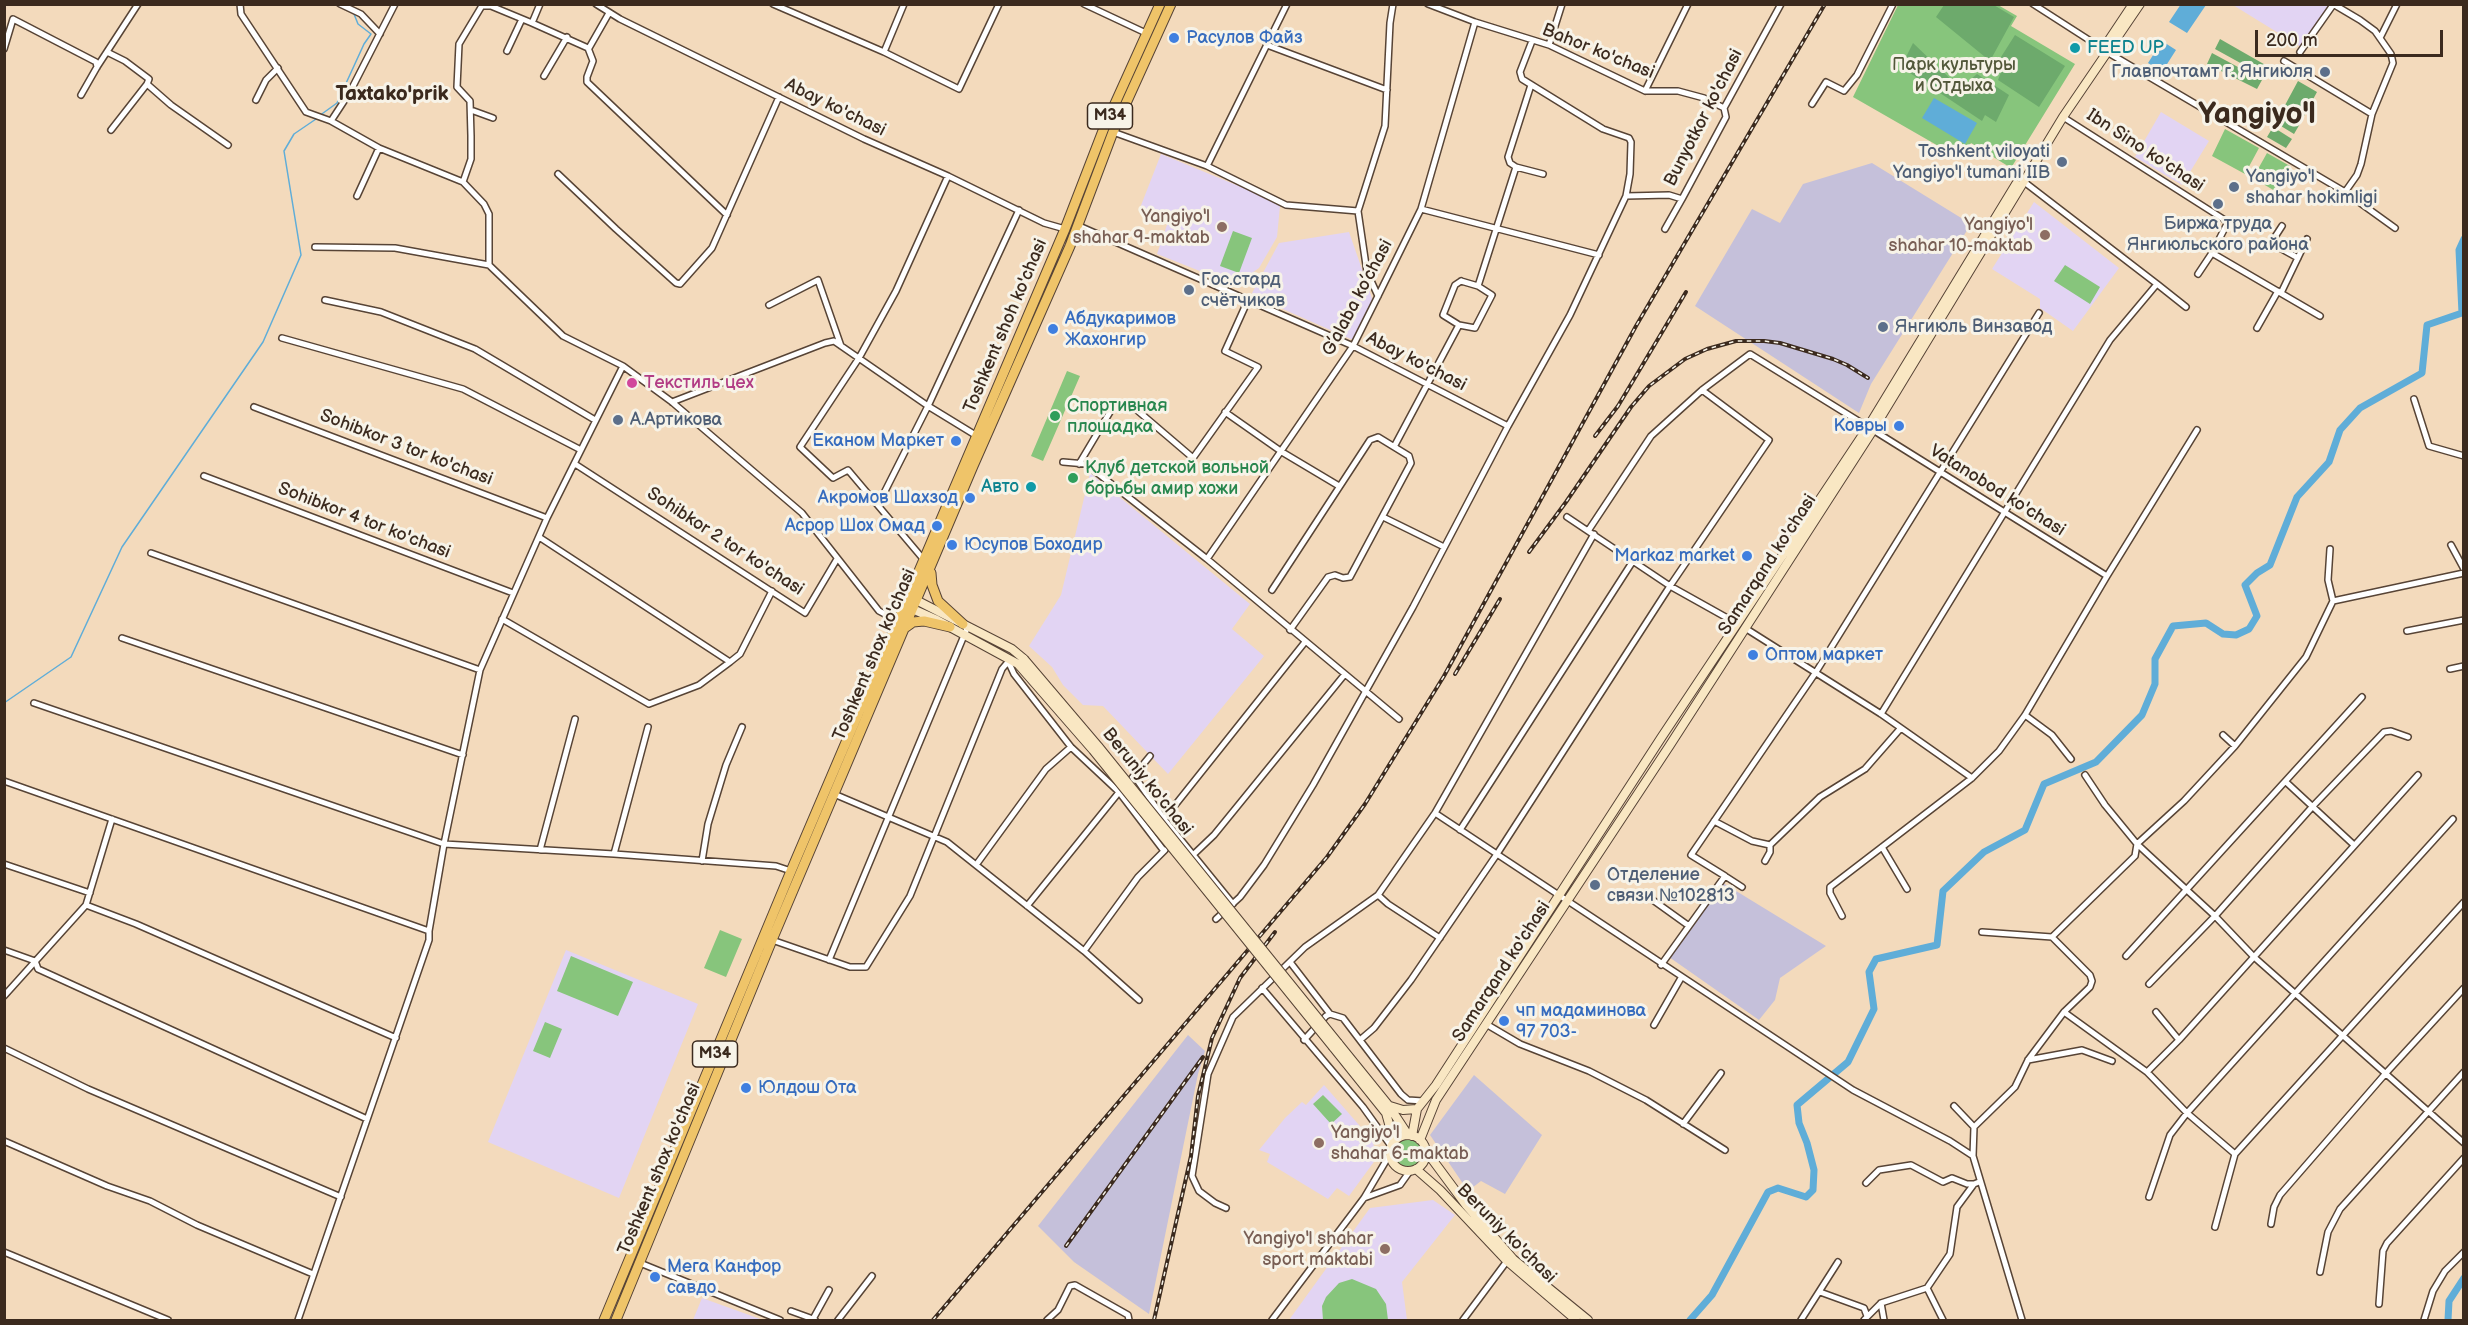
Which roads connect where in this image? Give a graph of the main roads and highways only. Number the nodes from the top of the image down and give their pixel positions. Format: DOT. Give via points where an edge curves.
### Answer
graph roads {
  1 [pos="1160,4"];
  2 [pos="1171,4"];
  3 [pos="2133,4"];
  4 [pos="2140,4"];
  5 [pos="2105,50"];
  6 [pos="2021,180"];
  7 [pos="1067,225"];
  8 [pos="1077,230"];
  9 [pos="977,436"];
  10 [pos="969,464"];
  11 [pos="927,563"];
  12 [pos="911,603"];
  13 [pos="902,624"];
  14 [pos="1742,626"];
  15 [pos="950,627"];
  16 [pos="965,628"];
  17 [pos="1336,1045"];
  18 [pos="1389,1106"];
  19 [pos="1418,1109"];
  20 [pos="1414,1137"];
  21 [pos="1392,1147"];
  22 [pos="1426,1151"];
  23 [pos="1413,1170"];
  24 [pos="604,1320"];
  25 [pos="616,1320"];
  26 [pos="1576,1320"];
  27 [pos="1588,1320"];
  1 -- 7 [label="main road, M34" via="1104,128"];
  2 -- 8 [label="main road, Toshkent shox ko'chasi / M34" via="1113,132"];
  3 -- 5 [label="main road, Samarqand ko'chasi"];
  4 -- 5 [label="main road, Samarqand ko'chasi"];
  5 -- 6 [label="main road, Samarqand ko'chasi"];
  5 -- 6 [label="main road, Samarqand ko'chasi"];
  6 -- 14 [label="main road, Samarqand ko'chasi" via="1870,428"];
  7 -- 8 [label="main road"];
  7 -- 9 [label="main road, Toshkent shoh ko'chasi / M34"];
  8 -- 10 [label="main road, Toshkent shox ko'chasi / M34"];
  9 -- 10 [label="main road, Toshkent shox ko'chasi / M34"];
  10 -- 11 [label="main road, Toshkent shox ko'chasi / M34"];
  11 -- 12 [label="main road, Toshkent shox ko'chasi / M34"];
  11 -- 16 [label="main road" via="936,597"];
  12 -- 13 [label="main road, Toshkent shox ko'chasi / M34"];
  12 -- 15 [label="main road, Beruniy ko'chasi"];
  12 -- 16 [label="main road, Beruniy ko'chasi"];
  13 -- 15 [label="main road" via="924,621"];
  13 -- 24 [label="main road, Toshkent shox ko'chasi / M34" via="791,871"];
  13 -- 25 [label="main road, Toshkent shox ko'chasi / M34"];
  14 -- 19 [label="main road, Samarqand ko'chasi"];
  14 -- 20 [label="main road, Samarqand ko'chasi"];
  15 -- 16 [label="main road, Beruniy ko'chasi"];
  16 -- 17 [label="main road, Beruniy ko'chasi, bridge" via="1021,661"];
  17 -- 18 [label="main road, Beruniy ko'chasi"];
  17 -- 21 [label="main road, Beruniy ko'chasi" via="1386,1113"];
  18 -- 19 [label="main road"];
  18 -- 20 [label="main road, Beruniy ko'chasi"];
  19 -- 20 [label="main road, Samarqand ko'chasi"];
  20 -- 21 [label="main road"];
  20 -- 22 [label="main road, Beruniy ko'chasi"];
  21 -- 23 [label="main road, Beruniy ko'chasi" via="1394,1165 1404,1171"];
  22 -- 23 [label="main road" via="1424,1162"];
  22 -- 27 [label="main road, Beruniy ko'chasi" via="1513,1259"];
  23 -- 26 [label="main road, Beruniy ko'chasi" via="1455,1205 1507,1261"];
}
